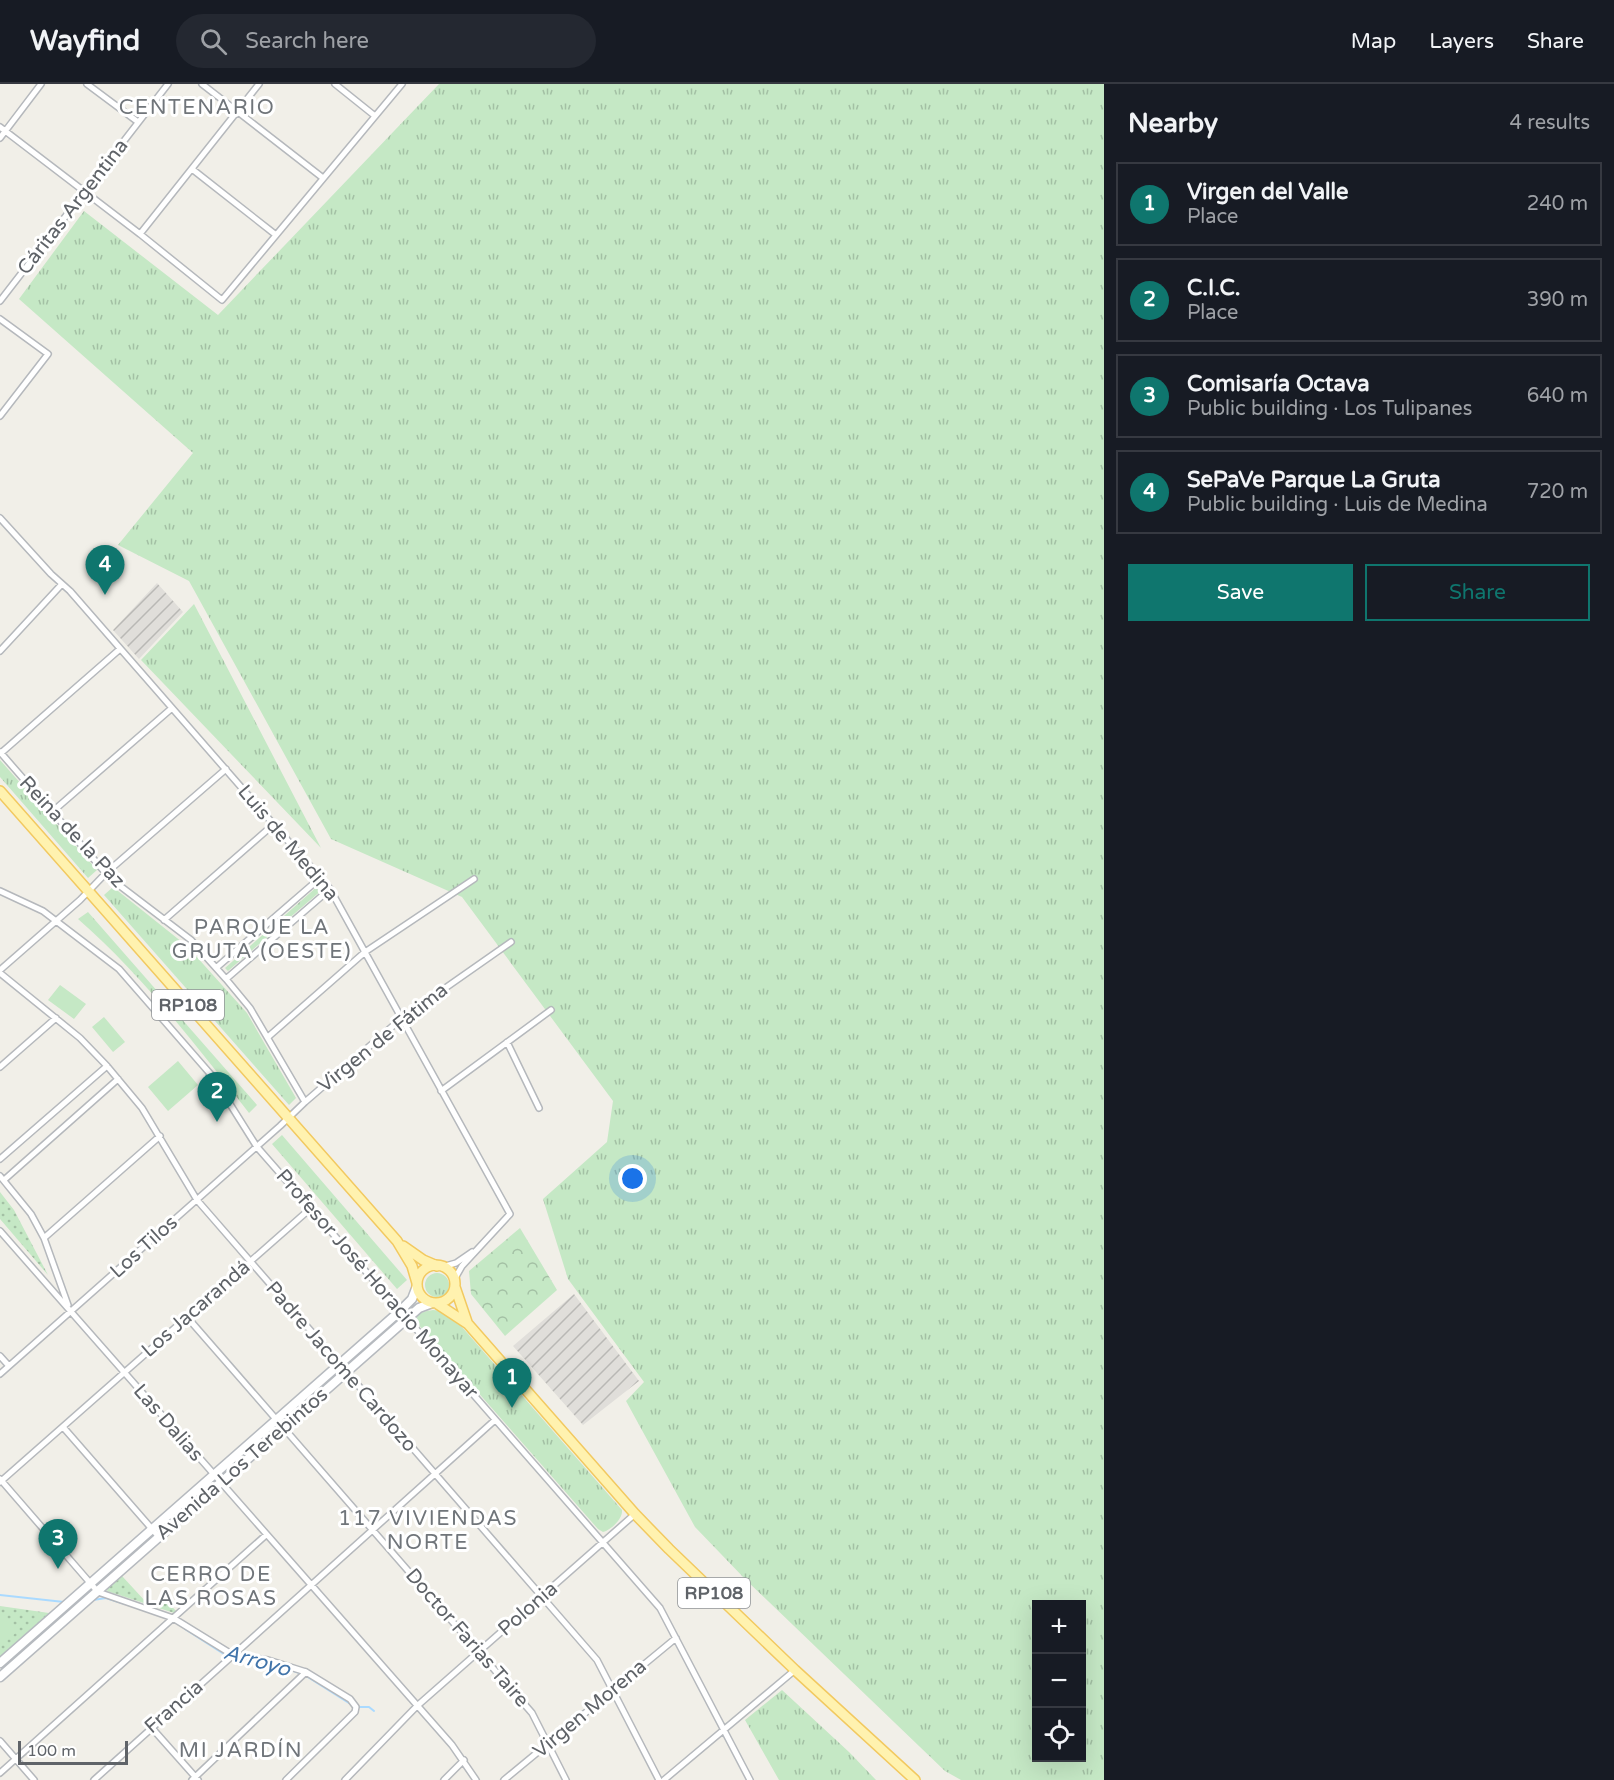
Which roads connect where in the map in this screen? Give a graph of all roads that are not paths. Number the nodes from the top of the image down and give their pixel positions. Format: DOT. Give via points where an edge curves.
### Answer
graph roads {
  1 [pos="41,84"];
  2 [pos="87,84"];
  3 [pos="168,84"];
  4 [pos="202,84"];
  5 [pos="259,84"];
  6 [pos="335,84"];
  7 [pos="402,84"];
  8 [pos="237,111"];
  9 [pos="375,116"];
  10 [pos="138,122"];
  11 [pos="3,129"];
  12 [pos="0,138"];
  13 [pos="192,169"];
  14 [pos="323,178"];
  15 [pos="84,191"];
  16 [pos="140,234"];
  17 [pos="276,235"];
  18 [pos="0,301"];
  19 [pos="0,319"];
  20 [pos="0,417"];
  21 [pos="0,518"];
  22 [pos="5,524"];
  23 [pos="0,530"];
  24 [pos="62,584"];
  25 [pos="120,649"];
  26 [pos="0,651"];
  27 [pos="172,708"];
  28 [pos="0,753"];
  29 [pos="226,769"];
  30 [pos="0,790"];
  31 [pos="52,812"];
  32 [pos="274,824"];
  33 [pos="105,873"];
  34 [pos="320,878"];
  35 [pos="474,879"];
  36 [pos="330,889"];
  37 [pos="0,891"];
  38 [pos="88,891"];
  39 [pos="56,920"];
  40 [pos="164,920"];
  41 [pos="512,942"];
  42 [pos="366,952"];
  43 [pos="216,968"];
  44 [pos="0,971"];
  45 [pos="226,980"];
  46 [pos="551,1010"];
  47 [pos="56,1018"];
  48 [pos="401,1019"];
  49 [pos="268,1037"];
  50 [pos="507,1042"];
  51 [pos="107,1066"];
  52 [pos="0,1067"];
  53 [pos="118,1079"];
  54 [pos="441,1091"];
  55 [pos="305,1102"];
  56 [pos="539,1108"];
  57 [pos="288,1119"];
  58 [pos="160,1136"];
  59 [pos="257,1147"];
  60 [pos="0,1160"];
  61 [pos="2,1178"];
  62 [pos="197,1200"];
  63 [pos="311,1208"];
  64 [pos="1,1235"];
  65 [pos="44,1238"];
  66 [pos="397,1241"];
  67 [pos="480,1246"];
  68 [pos="250,1262"];
  69 [pos="440,1266"];
  70 [pos="454,1281"];
  71 [pos="417,1284"];
  72 [pos="434,1303"];
  73 [pos="71,1311"];
  74 [pos="400,1311"];
  75 [pos="187,1317"];
  76 [pos="407,1319"];
  77 [pos="468,1324"];
  78 [pos="0,1356"];
  79 [pos="339,1365"];
  80 [pos="9,1366"];
  81 [pos="124,1373"];
  82 [pos="346,1373"];
  83 [pos="0,1374"];
  84 [pos="277,1419"];
  85 [pos="495,1420"];
  86 [pos="63,1427"];
  87 [pos="284,1427"];
  88 [pos="435,1474"];
  89 [pos="213,1475"];
  90 [pos="0,1481"];
  91 [pos="220,1483"];
  92 [pos="635,1514"];
  93 [pos="152,1529"];
  94 [pos="372,1529"];
  95 [pos="266,1535"];
  96 [pos="159,1537"];
  97 [pos="603,1543"];
  98 [pos="91,1582"];
  99 [pos="310,1585"];
  100 [pos="98,1592"];
  101 [pos="542,1597"];
  102 [pos="173,1618"];
  103 [pos="676,1638"];
  104 [pos="479,1652"];
  105 [pos="233,1655"];
  106 [pos="0,1663"];
  107 [pos="795,1670"];
  108 [pos="306,1672"];
  109 [pos="0,1677"];
  110 [pos="613,1690"];
  111 [pos="417,1706"];
  112 [pos="151,1727"];
  113 [pos="724,1730"];
  114 [pos="0,1741"];
  115 [pos="548,1744"];
  116 [pos="16,1759"];
  117 [pos="464,1760"];
  118 [pos="0,1773"];
  119 [pos="195,1779"];
  120 [pos="34,1780"];
  121 [pos="94,1780"];
  122 [pos="286,1780"];
  123 [pos="345,1780"];
  124 [pos="444,1780"];
  125 [pos="476,1780"];
  126 [pos="504,1780"];
  127 [pos="567,1780"];
  128 [pos="659,1780"];
  129 [pos="664,1780"];
  130 [pos="750,1780"];
  131 [pos="915,1780"];
  1 -- 11 [label="street"];
  2 -- 10 [label="street"];
  3 -- 10 [label="street, Cáritas Argentina"];
  4 -- 8 [label="street"];
  5 -- 8 [label="street"];
  6 -- 9 [label="street"];
  7 -- 9 [label="street"];
  8 -- 13 [label="street"];
  8 -- 14 [label="street"];
  9 -- 14 [label="street"];
  10 -- 15 [label="street, Cáritas Argentina"];
  11 -- 12 [label="street"];
  11 -- 15 [label="street"];
  13 -- 16 [label="street"];
  13 -- 17 [label="street"];
  14 -- 17 [label="street"];
  15 -- 16 [label="street"];
  15 -- 18 [label="street, Cáritas Argentina"];
  16 -- 17 [label="street" via="222,300"];
  19 -- 20 [label="street" via="48,354"];
  21 -- 22 [label="street, Luis de Medina"];
  22 -- 23 [label="street"];
  22 -- 24 [label="street, Luis de Medina"];
  24 -- 25 [label="street, Luis de Medina"];
  24 -- 26 [label="street"];
  25 -- 27 [label="street, Luis de Medina"];
  25 -- 28 [label="street"];
  27 -- 29 [label="street, Luis de Medina"];
  27 -- 31 [label="street"];
  28 -- 31 [label="street, Reina de la Paz"];
  29 -- 32 [label="street, Luis de Medina"];
  29 -- 33 [label="street"];
  30 -- 38 [label="main road, RP108"];
  31 -- 33 [label="street, Reina de la Paz"];
  32 -- 34 [label="street, Luis de Medina"];
  32 -- 40 [label="street"];
  33 -- 38 [label="street"];
  33 -- 40 [label="street, Reina de la Paz"];
  34 -- 36 [label="street, Luis de Medina"];
  34 -- 43 [label="street"];
  35 -- 42 [label="street"];
  36 -- 42 [label="street, Luis de Medina"];
  36 -- 45 [label="street"];
  37 -- 39 [label="street, Profesor José Horacio Monayar"];
  38 -- 39 [label="street"];
  38 -- 57 [label="main road, RP108"];
  39 -- 44 [label="street"];
  39 -- 59 [label="street, Profesor José Horacio Monayar" via="119,969 213,1077"];
  40 -- 43 [label="street, Reina de la Paz" via="191,940"];
  41 -- 48 [label="street, Virgen de Fátima"];
  42 -- 48 [label="street, Luis de Medina"];
  42 -- 49 [label="street"];
  43 -- 45 [label="street, Reina de la Paz"];
  44 -- 47 [label="street, Padre Jacome Cardozo"];
  45 -- 49 [label="street, Reina de la Paz"];
  46 -- 50 [label="street"];
  47 -- 51 [label="street, Padre Jacome Cardozo"];
  47 -- 52 [label="street"];
  48 -- 54 [label="street, Luis de Medina"];
  48 -- 55 [label="street, Virgen de Fátima"];
  49 -- 55 [label="street, Reina de la Paz"];
  50 -- 54 [label="street"];
  50 -- 56 [label="street"];
  51 -- 53 [label="street, Padre Jacome Cardozo"];
  51 -- 60 [label="street"];
  53 -- 58 [label="street, Padre Jacome Cardozo"];
  53 -- 61 [label="street"];
  54 -- 67 [label="street, Luis de Medina" via="510,1214"];
  55 -- 57 [label="street, Virgen de Fátima"];
  57 -- 59 [label="street, Los Tilos"];
  57 -- 66 [label="main road, RP108"];
  58 -- 62 [label="street, Padre Jacome Cardozo"];
  58 -- 65 [label="street"];
  59 -- 62 [label="street, Los Tilos"];
  59 -- 63 [label="street, Profesor José Horacio Monayar"];
  61 -- 65 [label="street" via="31,1214"];
  62 -- 68 [label="street, Padre Jacome Cardozo"];
  62 -- 73 [label="street, Los Tilos"];
  63 -- 68 [label="street, Los Jacarandá"];
  63 -- 74 [label="street, Profesor José Horacio Monayar"];
  64 -- 73 [label="street, Las Dalias"];
  65 -- 73 [label="street"];
  66 -- 69 [label="main road, RP108" via="423,1260"];
  66 -- 71 [label="main road, RP108" via="412,1266"];
  67 -- 69 [label="street" via="456,1263"];
  67 -- 70 [label="street"];
  68 -- 75 [label="street, Los Jacarandá"];
  68 -- 79 [label="street, Padre Jacome Cardozo"];
  69 -- 70 [label="main road, RP108" via="450,1272"];
  69 -- 71 [label="main road" via="422,1272"];
  70 -- 72 [label="main road" via="447,1299"];
  70 -- 77 [label="main road, RP108"];
  71 -- 72 [label="main road, RP108" via="422,1297"];
  71 -- 74 [label="main road, Avenida Los Terebintos" via="412,1299"];
  72 -- 76 [label="main road, Avenida Los Terebintos" via="419,1308"];
  72 -- 77 [label="main road, RP108"];
  73 -- 80 [label="street, Los Tilos"];
  73 -- 81 [label="street, Las Dalias"];
  74 -- 76 [label="street, Profesor José Horacio Monayar"];
  74 -- 79 [label="main road, Avenida Los Terebintos"];
  75 -- 81 [label="street, Los Jacarandá"];
  75 -- 84 [label="street, Doctor Farias Taire"];
  76 -- 82 [label="main road, Avenida Los Terebintos"];
  76 -- 85 [label="street, Profesor José Horacio Monayar"];
  77 -- 92 [label="main road, RP108"];
  78 -- 80 [label="street"];
  79 -- 82 [label="street, Padre Jacome Cardozo"];
  79 -- 84 [label="main road, Avenida Los Terebintos"];
  80 -- 83 [label="street, Los Tilos"];
  81 -- 86 [label="street, Los Jacarandá"];
  81 -- 89 [label="street, Las Dalias"];
  82 -- 87 [label="main road, Avenida Los Terebintos"];
  82 -- 88 [label="street, Padre Jacome Cardozo"];
  84 -- 87 [label="street, Doctor Farias Taire"];
  84 -- 89 [label="main road, Avenida Los Terebintos"];
  85 -- 88 [label="street, Francia"];
  85 -- 97 [label="street, Profesor José Horacio Monayar"];
  86 -- 90 [label="street, Los Jacarandá"];
  86 -- 93 [label="street"];
  87 -- 91 [label="main road, Avenida Los Terebintos"];
  87 -- 94 [label="street, Doctor Farias Taire"];
  88 -- 94 [label="street, Francia"];
  88 -- 101 [label="street, Padre Jacome Cardozo"];
  89 -- 91 [label="street, Las Dalias"];
  89 -- 93 [label="main road, Avenida Los Terebintos"];
  90 -- 98 [label="street"];
  91 -- 95 [label="street, Las Dalias"];
  91 -- 96 [label="main road, Avenida Los Terebintos"];
  92 -- 97 [label="street, Polonia"];
  92 -- 107 [label="main road, RP108"];
  93 -- 96 [label="street"];
  93 -- 98 [label="main road, Avenida Los Terebintos"];
  94 -- 99 [label="street, Francia"];
  94 -- 104 [label="street, Doctor Farias Taire"];
  95 -- 99 [label="street, Las Dalias"];
  95 -- 102 [label="street"];
  96 -- 100 [label="main road, Avenida Los Terebintos"];
  97 -- 101 [label="street, Polonia"];
  97 -- 103 [label="street, Profesor José Horacio Monayar" via="660,1608"];
  98 -- 100 [label="street"];
  98 -- 106 [label="main road, Avenida Los Terebintos"];
  99 -- 105 [label="street, Francia"];
  99 -- 111 [label="street, Las Dalias"];
  100 -- 102 [label="street"];
  100 -- 109 [label="main road, Avenida Los Terebintos"];
  101 -- 104 [label="street, Polonia"];
  101 -- 110 [label="street, Padre Jacome Cardozo" via="597,1660"];
  102 -- 105 [label="street"];
  102 -- 116 [label="street"];
  103 -- 110 [label="street, Virgen Morena"];
  103 -- 113 [label="street, Profesor José Horacio Monayar"];
  104 -- 111 [label="street, Polonia"];
  104 -- 115 [label="street, Doctor Farias Taire" via="532,1713"];
  105 -- 108 [label="street" via="268,1660"];
  105 -- 112 [label="street, Francia"];
  107 -- 113 [label="street"];
  107 -- 131 [label="main road, RP108"];
  108 -- 119 [label="street"];
  108 -- 122 [label="street" via="350,1699 356,1707"];
  110 -- 115 [label="street, Virgen Morena"];
  110 -- 128 [label="street, Padre Jacome Cardozo"];
  111 -- 117 [label="street, Las Dalias"];
  111 -- 123 [label="street, Polonia"];
  112 -- 119 [label="street"];
  112 -- 121 [label="street, Francia"];
  113 -- 129 [label="street"];
  113 -- 130 [label="street, Profesor José Horacio Monayar"];
  114 -- 116 [label="street"];
  115 -- 126 [label="street, Virgen Morena"];
  115 -- 127 [label="street, Doctor Farias Taire"];
  116 -- 118 [label="street"];
  116 -- 120 [label="street"];
  117 -- 124 [label="street"];
  117 -- 125 [label="street, Las Dalias"];
}
